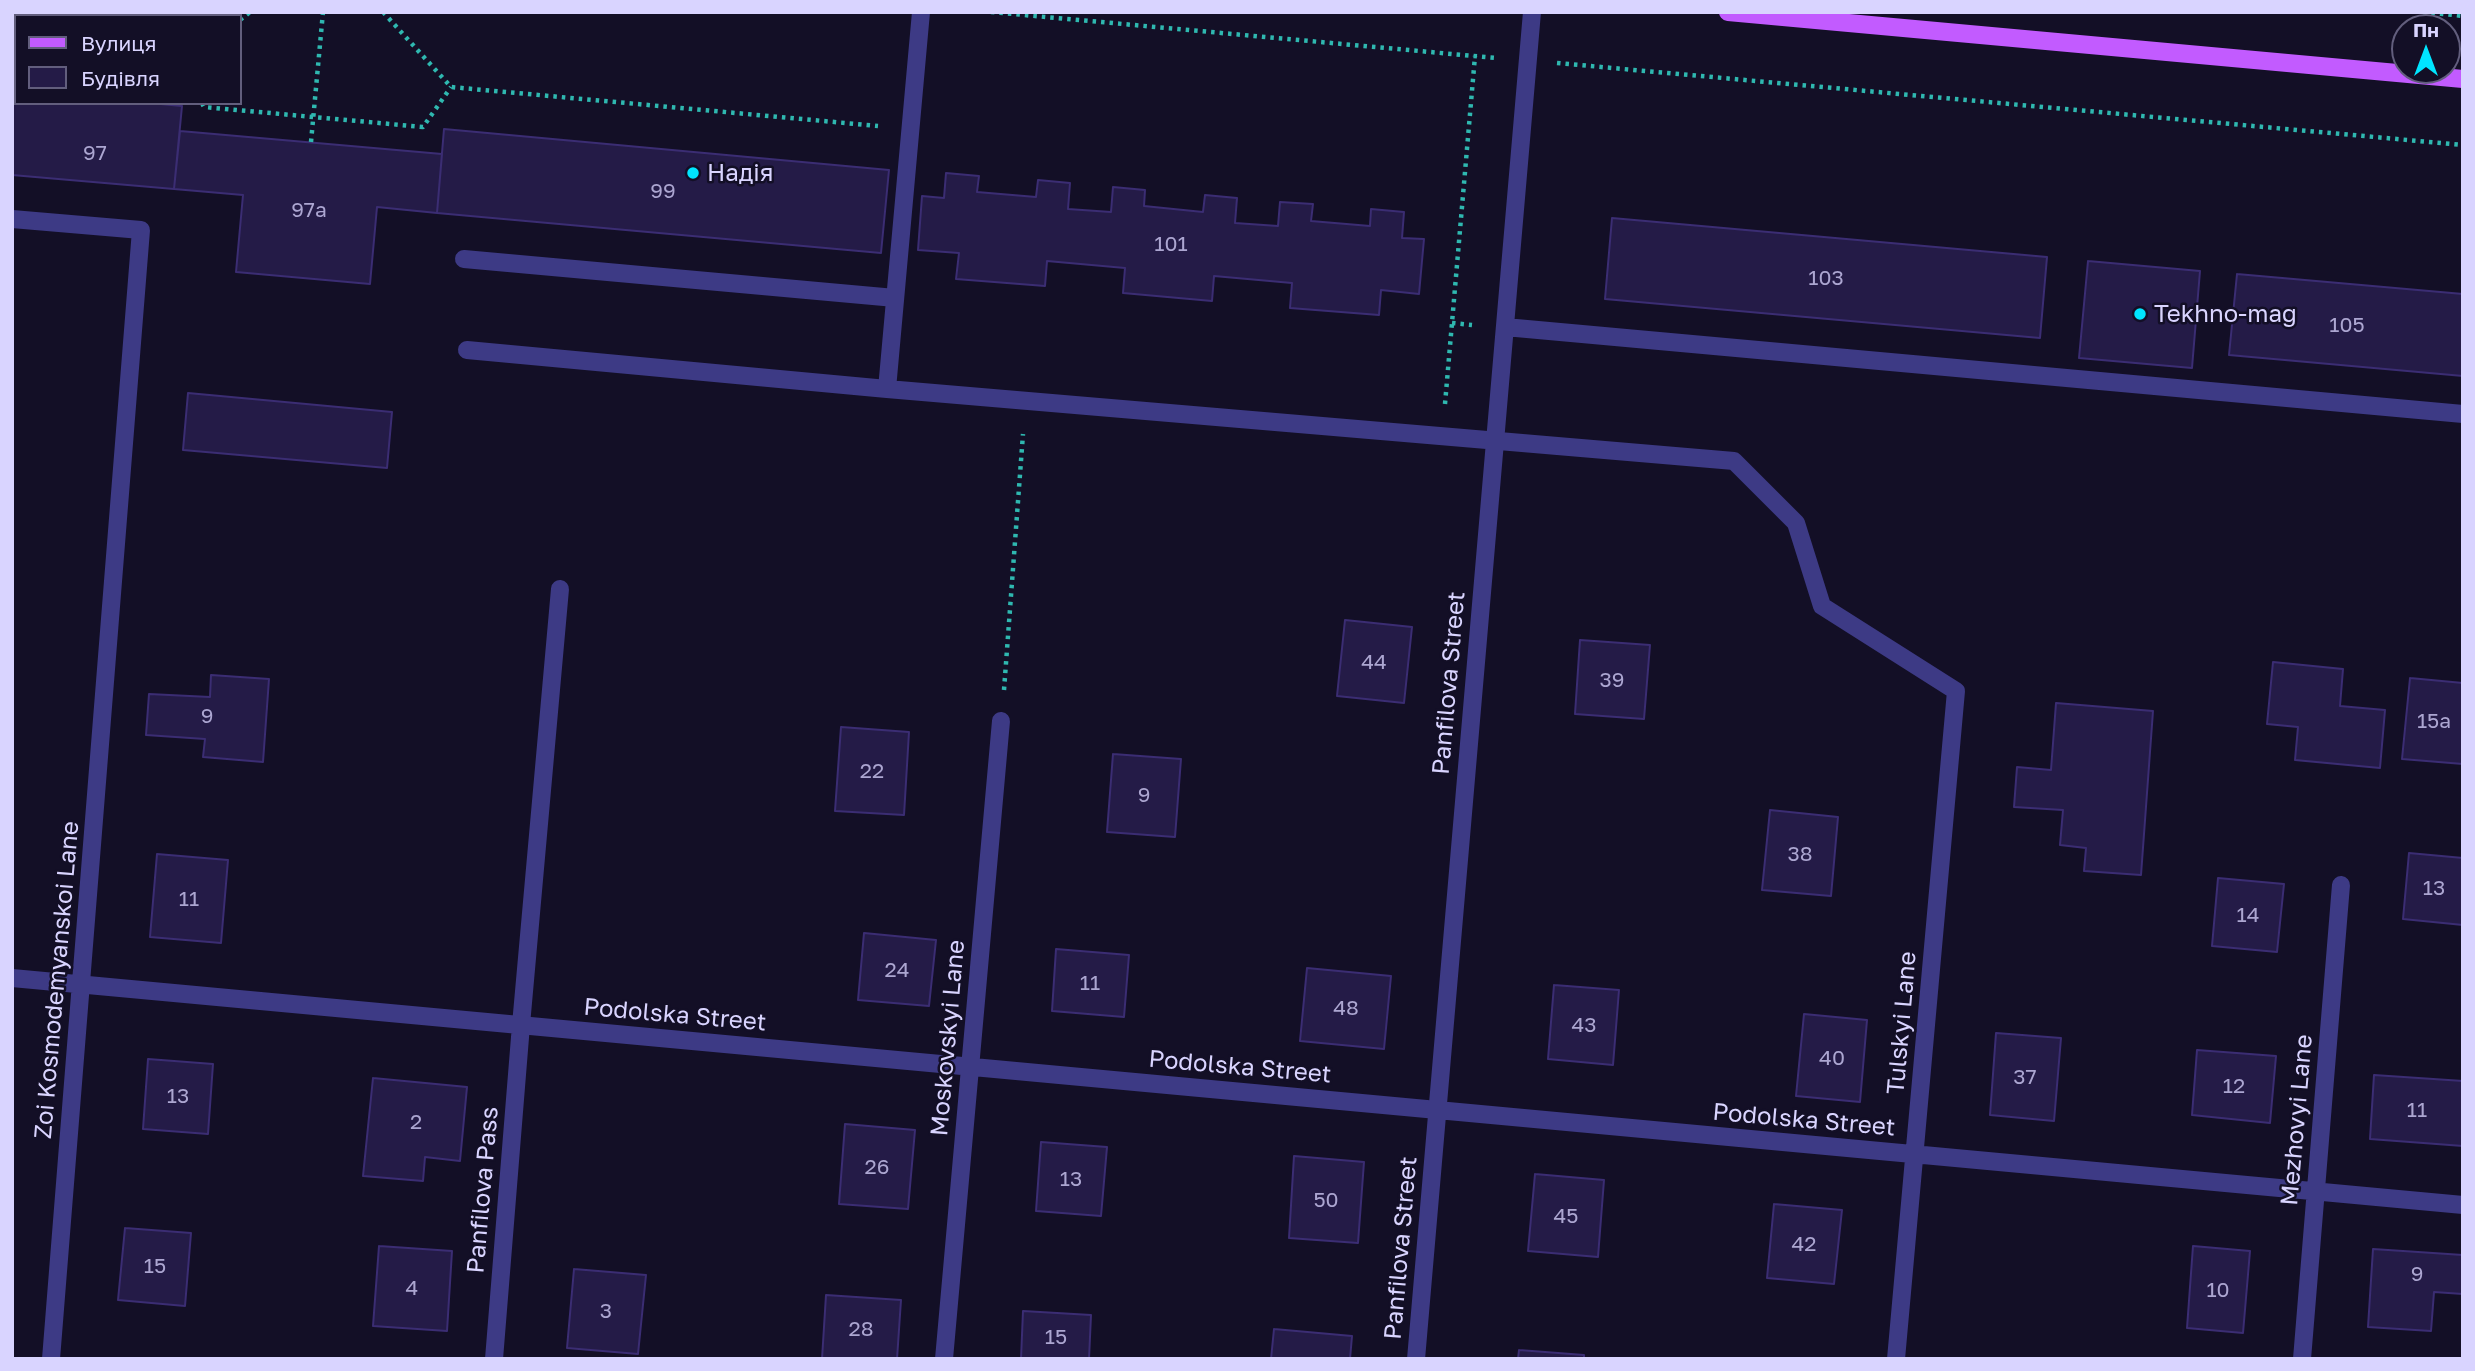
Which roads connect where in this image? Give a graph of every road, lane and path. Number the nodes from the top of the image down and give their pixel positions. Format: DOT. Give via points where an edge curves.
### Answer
graph roads {
  1 [pos="323,12"];
  2 [pos="383,12"];
  3 [pos="921,12"];
  4 [pos="991,12"];
  5 [pos="1532,12"];
  6 [pos="1728,12"];
  7 [pos="2423,12"];
  8 [pos="2463,16"];
  9 [pos="1528,61"];
  10 [pos="2463,79"];
  11 [pos="451,88"];
  12 [pos="203,105"];
  13 [pos="313,117"];
  14 [pos="910,129"];
  15 [pos="311,142"];
  16 [pos="2463,145"];
  17 [pos="12,219"];
  18 [pos="464,259"];
  19 [pos="895,298"];
  20 [pos="1505,327"];
  21 [pos="467,350"];
  22 [pos="887,390"];
  23 [pos="1026,401"];
  24 [pos="2463,414"];
  25 [pos="1442,437"];
  26 [pos="1495,441"];
  27 [pos="560,589"];
  28 [pos="1001,721"];
  29 [pos="2341,885"];
  30 [pos="12,978"];
  31 [pos="81,985"];
  32 [pos="520,1025"];
  33 [pos="970,1067"];
  34 [pos="1437,1110"];
  35 [pos="1914,1155"];
  36 [pos="2316,1192"];
  37 [pos="2463,1205"];
  38 [pos="51,1359"];
  39 [pos="494,1359"];
  40 [pos="944,1359"];
  41 [pos="1416,1359"];
  42 [pos="1896,1359"];
  43 [pos="2302,1359"];
  1 -- 13 [label="path"];
  2 -- 11 [label="path"];
  3 -- 14 [label="street"];
  4 -- 25 [label="path" via="1475,56"];
  5 -- 9 [label="street, Panfilova Street"];
  6 -- 10 [label="main road"];
  7 -- 8 [label="path"];
  9 -- 16 [label="path"];
  9 -- 20 [label="street, Panfilova Street"];
  11 -- 13 [label="path" via="422,127"];
  11 -- 14 [label="path"];
  12 -- 13 [label="path"];
  13 -- 15 [label="path"];
  14 -- 19 [label="street"];
  17 -- 31 [label="street, Zoi Kosmodemyanskoi Lane" via="141,230"];
  18 -- 19 [label="street"];
  19 -- 22 [label="street"];
  20 -- 24 [label="street"];
  20 -- 26 [label="street, Panfilova Street"];
  21 -- 22 [label="street"];
  22 -- 23 [label="street"];
  23 -- 25 [label="street"];
  23 -- 28 [label="path"];
  25 -- 26 [label="street"];
  26 -- 34 [label="street, Panfilova Street"];
  26 -- 35 [label="street, Tulskyi Lane" via="1734,461 1796,523 1822,606 1956,691"];
  27 -- 32 [label="street, Panfilova Pass"];
  28 -- 33 [label="street, Moskovskyi Lane"];
  29 -- 36 [label="street, Mezhovyi Lane"];
  30 -- 31 [label="street, Podolska Street"];
  31 -- 32 [label="street, Podolska Street"];
  31 -- 38 [label="street, Zoi Kosmodemyanskoi Lane"];
  32 -- 33 [label="street, Podolska Street"];
  32 -- 39 [label="street, Panfilova Pass"];
  33 -- 34 [label="street, Podolska Street"];
  33 -- 40 [label="street, Moskovskyi Lane"];
  34 -- 35 [label="street, Podolska Street"];
  34 -- 41 [label="street, Panfilova Street"];
  35 -- 36 [label="street, Podolska Street"];
  35 -- 42 [label="street, Tulskyi Lane"];
  36 -- 37 [label="street, Podolska Street"];
  36 -- 43 [label="street, Mezhovyi Lane"];
}
